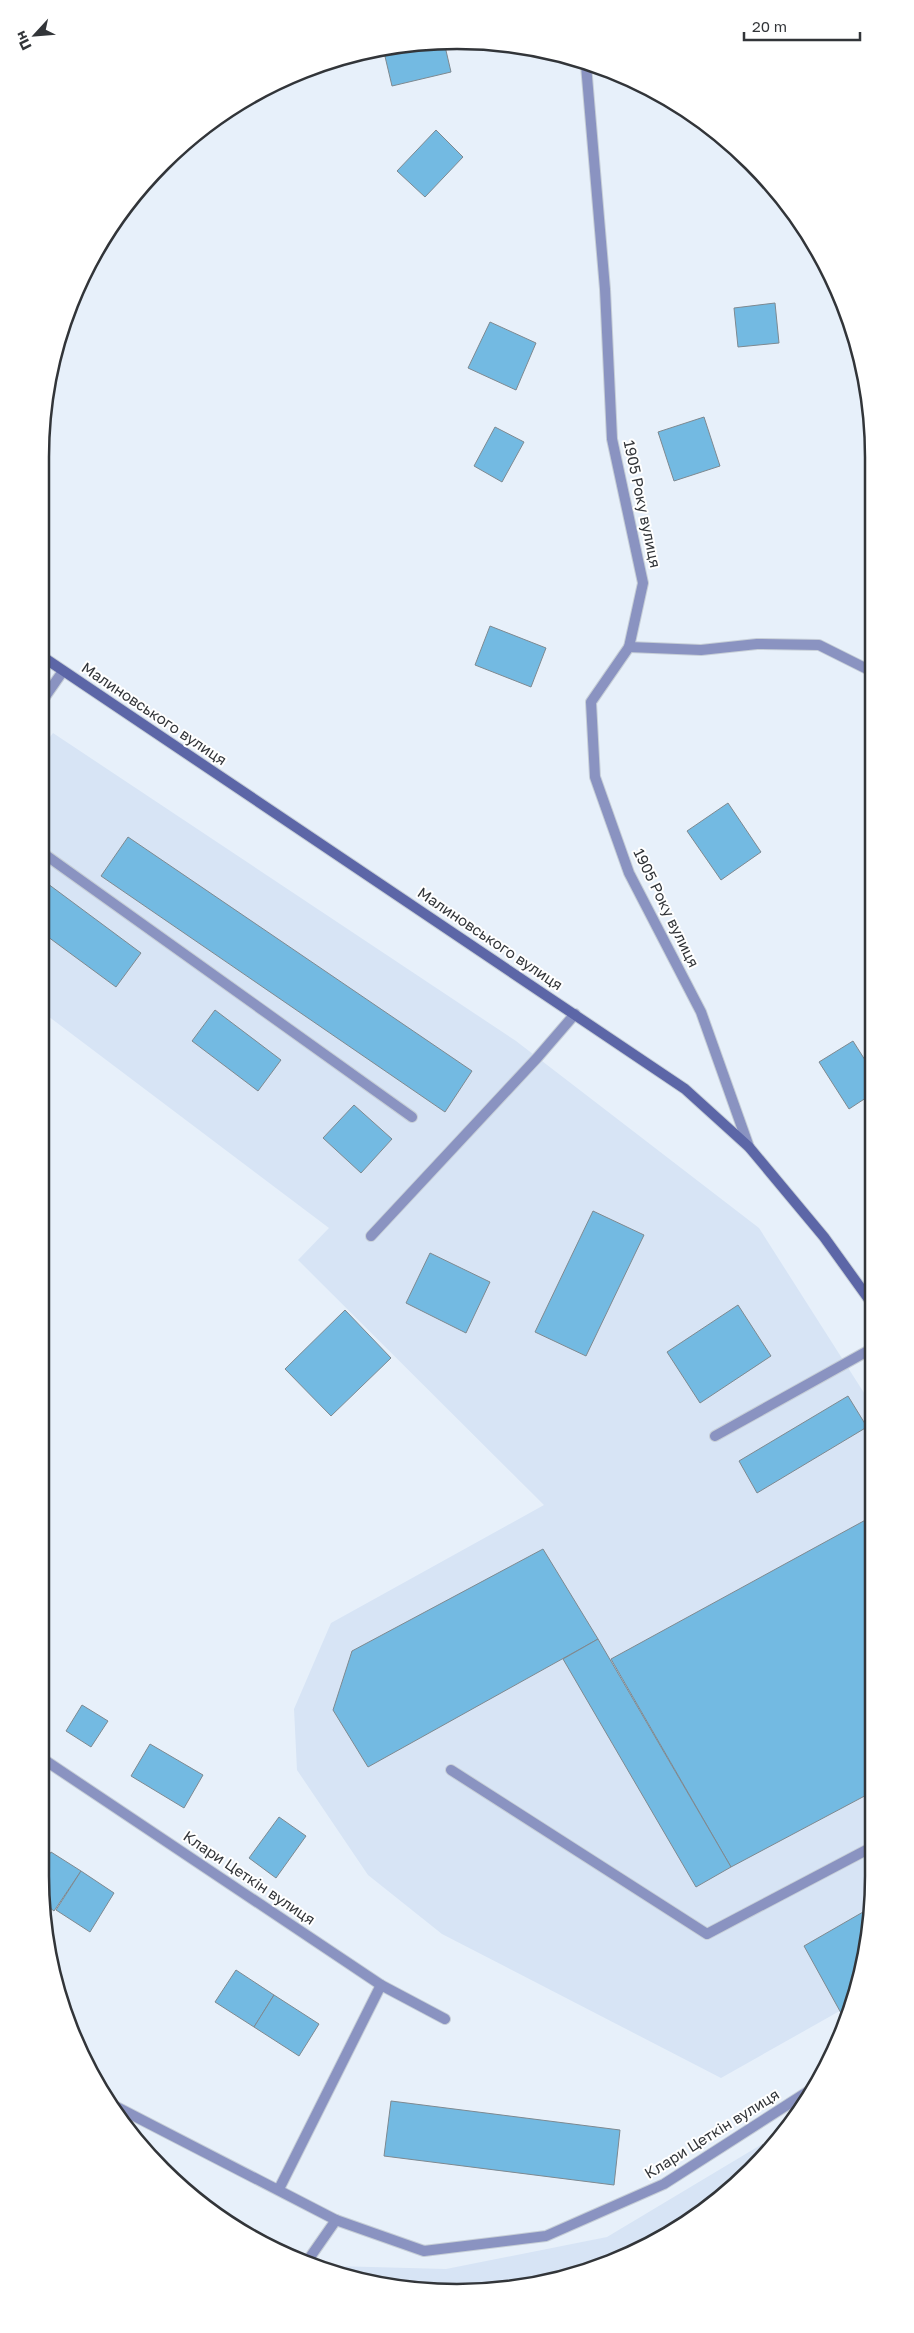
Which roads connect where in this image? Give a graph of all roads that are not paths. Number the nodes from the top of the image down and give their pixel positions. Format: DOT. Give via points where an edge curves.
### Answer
graph roads {
  1 [pos="586,70"];
  2 [pos="629,647"];
  3 [pos="49,663"];
  4 [pos="865,668"];
  5 [pos="63,671"];
  6 [pos="49,691"];
  7 [pos="49,857"];
  8 [pos="575,1014"];
  9 [pos="412,1117"];
  10 [pos="749,1147"];
  11 [pos="371,1236"];
  12 [pos="865,1294"];
  13 [pos="865,1352"];
  14 [pos="715,1436"];
  15 [pos="49,1763"];
  16 [pos="451,1770"];
  17 [pos="865,1851"];
  18 [pos="381,1985"];
  19 [pos="445,2019"];
  20 [pos="800,2096"];
  21 [pos="123,2110"];
  22 [pos="279,2189"];
  23 [pos="336,2220"];
  24 [pos="310,2257"];
  1 -- 2 [label="street, 1905 Року вулиця" via="605,289 612,439 643,583"];
  2 -- 4 [label="street" via="701,650 757,644 819,645"];
  2 -- 10 [label="street, 1905 Року вулиця" via="591,702 595,777 629,873 701,1012"];
  3 -- 5 [label="main road, Малиновського вулиця"];
  5 -- 6 [label="street"];
  5 -- 8 [label="main road, Малиновського вулиця"];
  7 -- 9 [label="street"];
  8 -- 10 [label="main road, Малиновського вулиця" via="685,1089"];
  8 -- 11 [label="street"];
  10 -- 12 [label="main road, Малиновського вулиця" via="824,1238"];
  13 -- 14 [label="street"];
  15 -- 18 [label="street, Клари Цеткін вулиця"];
  16 -- 17 [label="street" via="707,1934"];
  18 -- 19 [label="street, Клари Цеткін вулиця"];
  18 -- 22 [label="street"];
  20 -- 23 [label="street, Клари Цеткін вулиця" via="664,2184 546,2236 424,2251"];
  21 -- 22 [label="street, Клари Цеткін вулиця"];
  22 -- 23 [label="street, Клари Цеткін вулиця"];
  23 -- 24 [label="street"];
}
